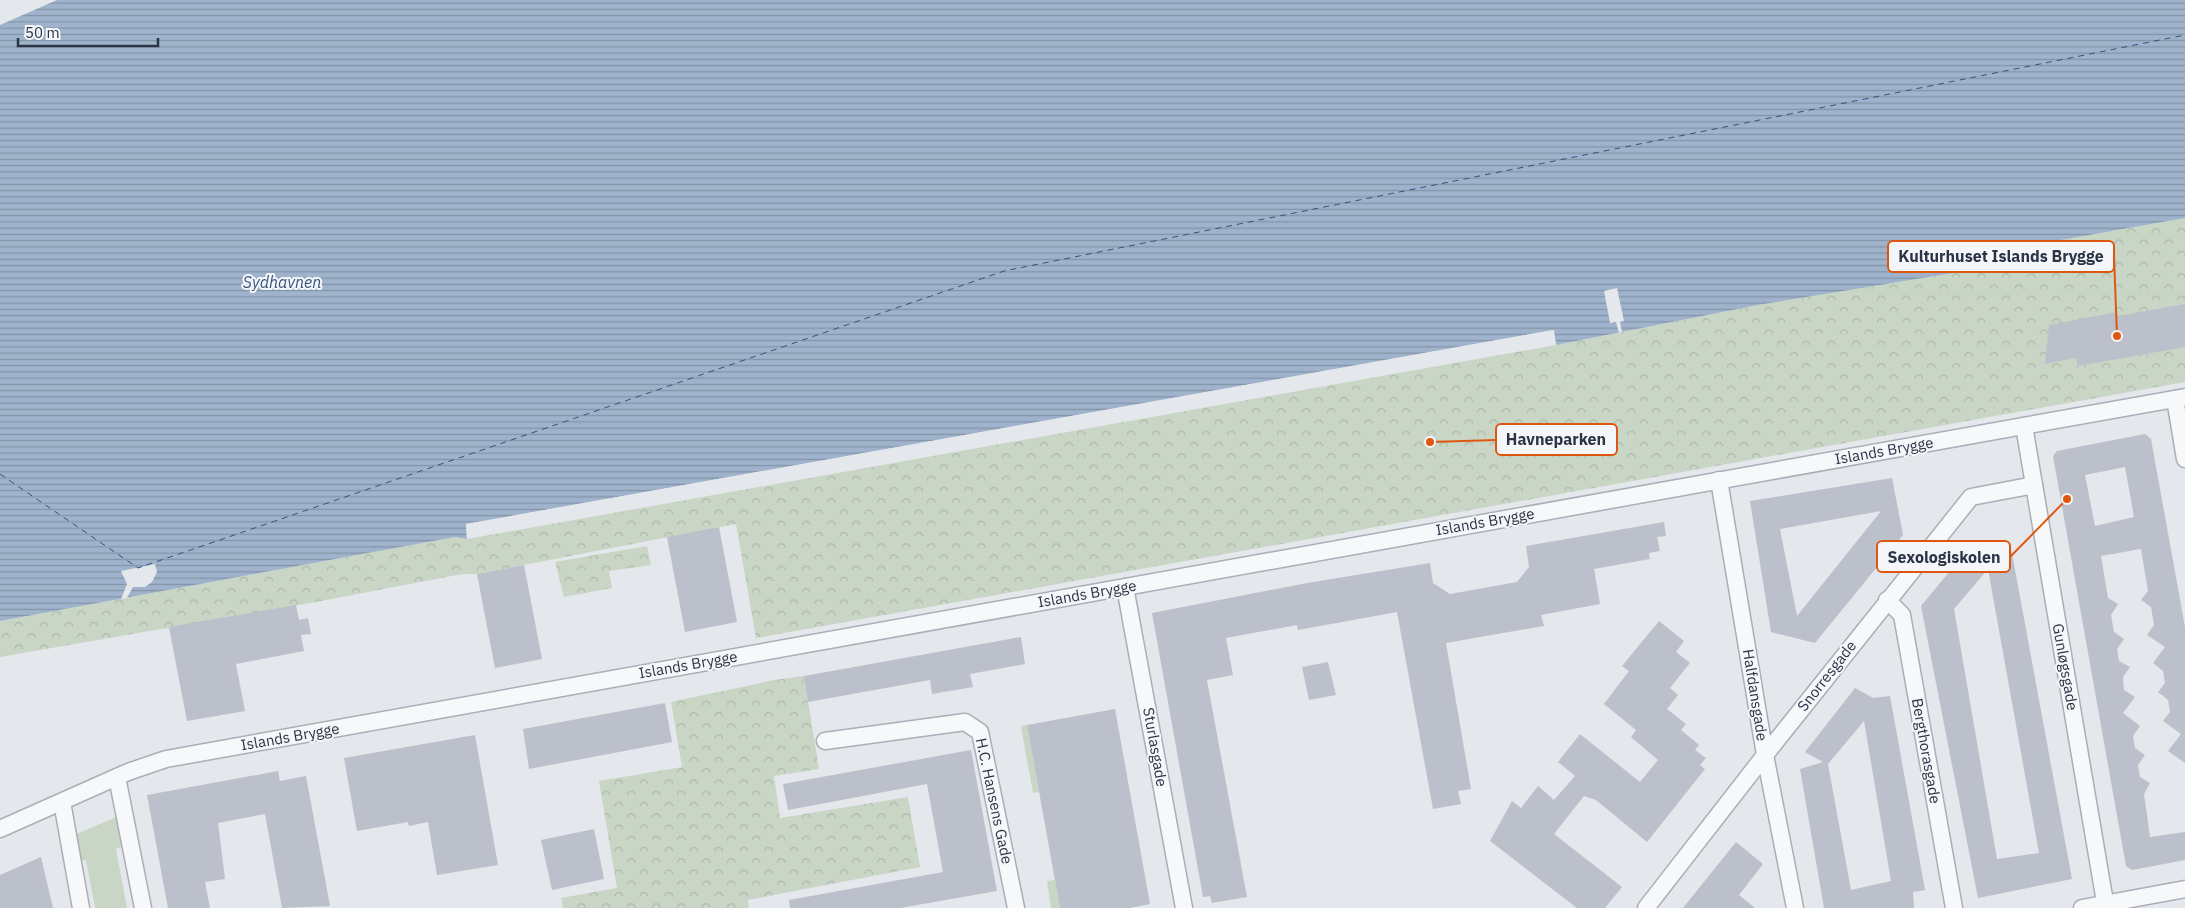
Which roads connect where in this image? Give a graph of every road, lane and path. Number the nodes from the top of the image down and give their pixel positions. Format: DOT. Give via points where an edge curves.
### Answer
graph roads {
  1 [pos="2180,398"];
  2 [pos="2024,426"];
  3 [pos="2185,459"];
  4 [pos="1719,480"];
  5 [pos="2034,485"];
  6 [pos="1125,587"];
  7 [pos="1887,600"];
  8 [pos="825,741"];
  9 [pos="1765,755"];
  10 [pos="117,777"];
  11 [pos="62,802"];
  12 [pos="0,829"];
  13 [pos="2185,889"];
  14 [pos="2106,906"];
  15 [pos="81,908"];
  16 [pos="143,908"];
  17 [pos="1016,908"];
  18 [pos="1184,908"];
  19 [pos="1646,908"];
  20 [pos="1795,908"];
  21 [pos="1954,908"];
  22 [pos="2082,908"];
  1 -- 2 [label="street, Islands Brygge"];
  1 -- 3 [label="street"];
  2 -- 4 [label="street, Islands Brygge"];
  2 -- 5 [label="street, Gunløgsgade"];
  4 -- 6 [label="street, Islands Brygge"];
  4 -- 9 [label="street, Halfdansgade"];
  5 -- 7 [label="street, Snorresgade" via="1971,497"];
  5 -- 14 [label="street, Gunløgsgade"];
  6 -- 10 [label="street, Islands Brygge" via="175,757"];
  6 -- 18 [label="street, Sturlasgade"];
  7 -- 9 [label="street, Snorresgade"];
  7 -- 21 [label="street, Bergthorasgade" via="1902,615"];
  8 -- 17 [label="street, H.C. Hansens Gade" via="965,722 980,732"];
  9 -- 19 [label="street, Snorresgade"];
  9 -- 20 [label="street, Halfdansgade"];
  10 -- 11 [label="street, Islands Brygge"];
  10 -- 16 [label="street"];
  11 -- 12 [label="street, Islands Brygge"];
  11 -- 15 [label="street"];
  13 -- 14 [label="street"];
  14 -- 22 [label="street"];
}
